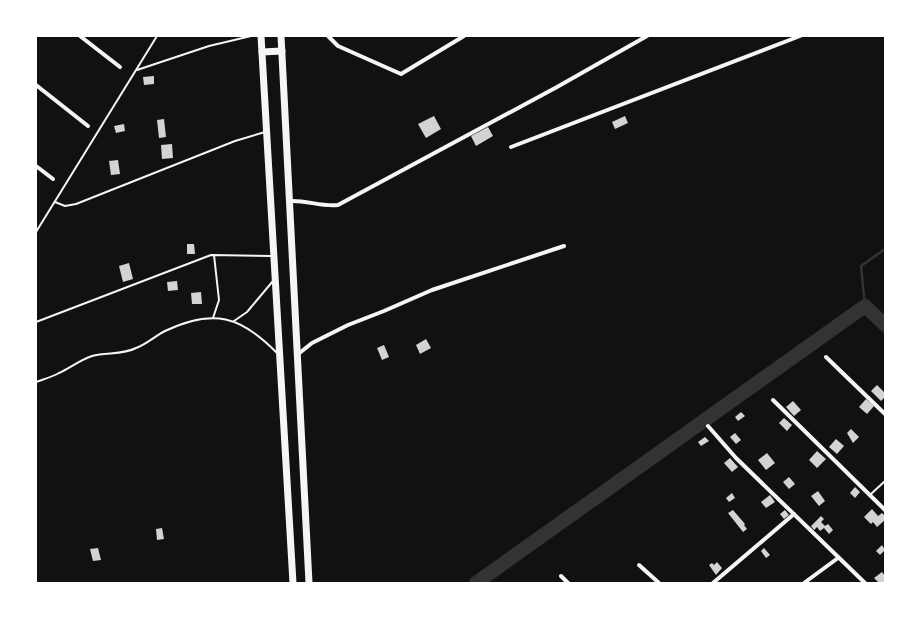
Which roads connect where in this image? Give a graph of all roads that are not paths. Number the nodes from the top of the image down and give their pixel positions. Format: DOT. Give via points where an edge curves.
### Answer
graph roads {
  1 [pos="80,36"];
  2 [pos="157,36"];
  3 [pos="250,36"];
  4 [pos="261,36"];
  5 [pos="281,36"];
  6 [pos="328,36"];
  7 [pos="464,36"];
  8 [pos="647,36"];
  9 [pos="800,36"];
  10 [pos="282,51"];
  11 [pos="262,52"];
  12 [pos="120,67"];
  13 [pos="136,71"];
  14 [pos="36,85"];
  15 [pos="88,126"];
  16 [pos="266,132"];
  17 [pos="511,147"];
  18 [pos="36,166"];
  19 [pos="53,178"];
  20 [pos="290,201"];
  21 [pos="55,202"];
  22 [pos="36,232"];
  23 [pos="564,246"];
  24 [pos="214,255"];
  25 [pos="274,256"];
  26 [pos="275,278"];
  27 [pos="212,318"];
  28 [pos="234,321"];
  29 [pos="36,322"];
  30 [pos="280,356"];
  31 [pos="296,356"];
  32 [pos="826,357"];
  33 [pos="36,382"];
  34 [pos="773,400"];
  35 [pos="885,414"];
  36 [pos="708,426"];
  37 [pos="885,481"];
  38 [pos="871,494"];
  39 [pos="885,510"];
  40 [pos="794,514"];
  41 [pos="838,558"];
  42 [pos="640,566"];
  43 [pos="561,576"];
  44 [pos="293,583"];
  45 [pos="309,583"];
  46 [pos="568,583"];
  47 [pos="659,583"];
  48 [pos="713,583"];
  49 [pos="804,583"];
  50 [pos="865,583"];
  1 -- 12 [label="street"];
  2 -- 13 [label="lane"];
  3 -- 13 [label="lane" via="209,46"];
  4 -- 11 [label="highway"];
  5 -- 10 [label="highway"];
  6 -- 7 [label="street" via="338,46 401,74"];
  8 -- 20 [label="street" via="338,205"];
  9 -- 17 [label="street"];
  10 -- 11 [label="highway"];
  10 -- 20 [label="highway"];
  11 -- 16 [label="highway"];
  13 -- 21 [label="lane"];
  14 -- 15 [label="street"];
  16 -- 21 [label="lane" via="235,141 76,204 65,206"];
  16 -- 25 [label="highway"];
  18 -- 19 [label="street"];
  20 -- 31 [label="highway"];
  21 -- 22 [label="lane"];
  23 -- 31 [label="street" via="432,290 348,325 312,343"];
  24 -- 25 [label="lane"];
  24 -- 27 [label="lane" via="219,300"];
  24 -- 29 [label="lane"];
  25 -- 26 [label="highway"];
  26 -- 28 [label="lane" via="247,312"];
  26 -- 30 [label="highway"];
  27 -- 28 [label="lane"];
  27 -- 33 [label="lane" via="184,323 129,351 89,357 60,373"];
  28 -- 30 [label="lane" via="254,331"];
  30 -- 44 [label="highway"];
  31 -- 45 [label="highway"];
  32 -- 35 [label="street"];
  34 -- 38 [label="street"];
  36 -- 40 [label="street" via="736,458"];
  37 -- 38 [label="lane"];
  38 -- 39 [label="street"];
  40 -- 41 [label="street"];
  40 -- 48 [label="street"];
  41 -- 49 [label="street"];
  41 -- 50 [label="street"];
  42 -- 47 [label="street"];
  43 -- 46 [label="street"];
}
